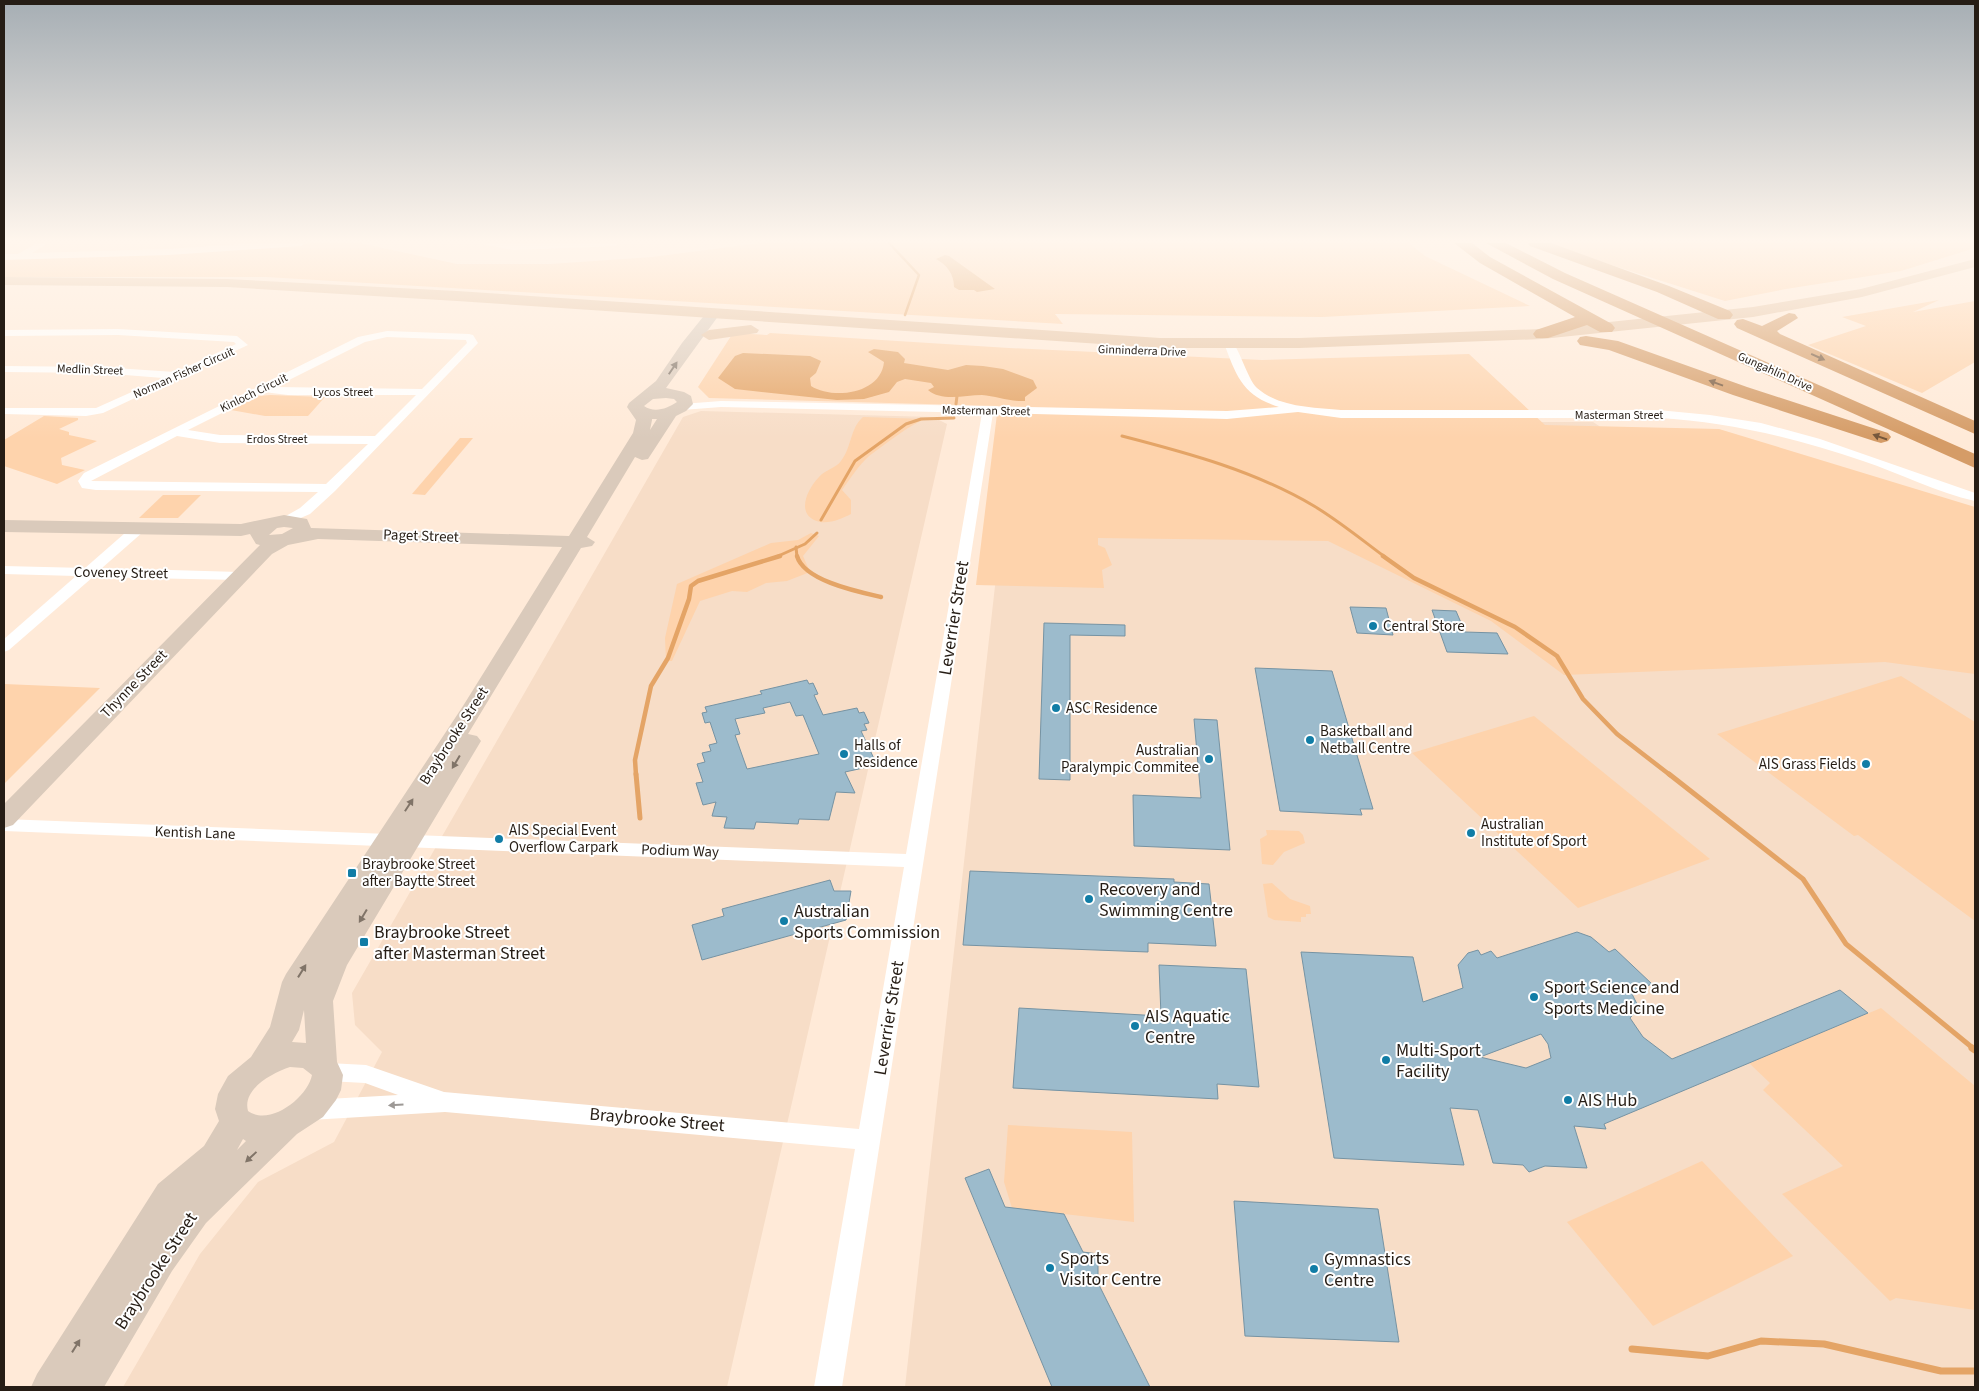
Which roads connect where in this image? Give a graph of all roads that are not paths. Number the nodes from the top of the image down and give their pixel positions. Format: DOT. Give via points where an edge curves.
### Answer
graph roads {
  1 [pos="459,308"];
  2 [pos="570,308"];
  3 [pos="1570,308"];
  4 [pos="1640,308"];
  5 [pos="1643,308"];
  6 [pos="1707,308"];
  7 [pos="1728,308"];
  8 [pos="1794,308"];
  9 [pos="1842,308"];
  10 [pos="1581,314"];
  11 [pos="1655,314"];
  12 [pos="1724,315"];
  13 [pos="1748,318"];
  14 [pos="1789,318"];
  15 [pos="676,322"];
  16 [pos="713,323"];
  17 [pos="4,333"];
  18 [pos="1613,333"];
  19 [pos="1542,334"];
  20 [pos="1705,336"];
  21 [pos="1773,337"];
  22 [pos="693,338"];
  23 [pos="1586,341"];
  24 [pos="1231,348"];
  25 [pos="4,369"];
  26 [pos="1692,374"];
  27 [pos="177,375"];
  28 [pos="263,389"];
  29 [pos="424,392"];
  30 [pos="1264,397"];
  31 [pos="642,403"];
  32 [pos="678,403"];
  33 [pos="722,404"];
  34 [pos="1298,409"];
  35 [pos="4,411"];
  36 [pos="988,411"];
  37 [pos="1251,412"];
  38 [pos="1975,428"];
  39 [pos="176,432"];
  40 [pos="379,440"];
  41 [pos="1975,450"];
  42 [pos="1975,462"];
  43 [pos="1975,472"];
  44 [pos="330,488"];
  45 [pos="1975,497"];
  46 [pos="6,528"];
  47 [pos="138,529"];
  48 [pos="285,531"];
  49 [pos="580,541"];
  50 [pos="4,570"];
  51 [pos="89,572"];
  52 [pos="239,576"];
  53 [pos="4,647"];
  54 [pos="4,819"];
  55 [pos="4,825"];
  56 [pos="397,841"];
  57 [pos="914,861"];
  58 [pos="262,1065"];
  59 [pos="325,1067"];
  60 [pos="445,1102"];
  61 [pos="298,1117"];
  62 [pos="236,1121"];
  63 [pos="869,1140"];
  64 [pos="146,1258"];
  65 [pos="50,1387"];
  66 [pos="83,1387"];
  67 [pos="828,1387"];
  1 -- 15 [label="main road, Ginninderra Drive"];
  2 -- 16 [label="main road, Ginninderra Drive"];
  3 -- 10 [label="highway"];
  4 -- 11 [label="highway, Gungahlin Drive"];
  5 -- 11 [label="highway, Gungahlin Drive"];
  6 -- 12 [label="highway"];
  7 -- 13 [label="highway"];
  8 -- 13 [label="main road, Ginninderra Drive"];
  9 -- 14 [label="main road, Ginninderra Drive"];
  10 -- 18 [label="highway"];
  10 -- 19 [label="highway" via="1584,318 1581,321"];
  11 -- 20 [label="highway, Gungahlin Drive"];
  12 -- 13 [label="main road"];
  12 -- 18 [label="main road, Ginninderra Drive"];
  13 -- 14 [label="main road, Ginninderra Drive"];
  13 -- 18 [label="main road, Ginninderra Drive"];
  13 -- 21 [label="highway"];
  14 -- 21 [label="highway" via="1769,329"];
  15 -- 16 [label="main road, Ginninderra Drive"];
  15 -- 22 [label="main road" via="685,326"];
  16 -- 22 [label="street"];
  16 -- 24 [label="main road, Ginninderra Drive" via="1078,338"];
  16 -- 24 [label="main road, Ginninderra Drive" via="1017,346"];
  16 -- 32 [label="street, Braybrooke Street"];
  17 -- 27 [label="street, Norman Fisher Circuit" via="118,332 223,337 241,341 243,345"];
  18 -- 19 [label="main road, Ginninderra Drive"];
  18 -- 23 [label="main road, Ginninderra Drive"];
  18 -- 26 [label="highway"];
  19 -- 24 [label="main road, Ginninderra Drive"];
  20 -- 41 [label="highway, Gungahlin Drive"];
  20 -- 42 [label="highway, Gungahlin Drive"];
  21 -- 38 [label="highway, one-way"];
  31 -- 22 [label="street, one-way" via="662,384"];
  23 -- 24 [label="main road, Ginninderra Drive" via="1433,351"];
  23 -- 26 [label="highway" via="1612,345"];
  24 -- 30 [label="street" via="1244,383"];
  25 -- 27 [label="street, Medlin Street"];
  43 -- 26 [label="highway, one-way" via="1868,432"];
  27 -- 35 [label="street, Norman Fisher Circuit" via="92,412"];
  28 -- 29 [label="street, Lycos Street" via="288,392"];
  28 -- 29 [label="street, Kinloch Circuit" via="362,339 375,336 469,337 473,343"];
  28 -- 39 [label="street, Kinloch Circuit"];
  29 -- 40 [label="street, Kinloch Circuit"];
  30 -- 34 [label="street"];
  30 -- 37 [label="street" via="1262,405"];
  31 -- 32 [label="street" via="650,414"];
  31 -- 49 [label="street, Braybrooke Street" via="644,420 641,433"];
  32 -- 33 [label="street, Masterman Street"];
  32 -- 49 [label="street, Braybrooke Street"];
  33 -- 36 [label="street, Masterman Street"];
  34 -- 37 [label="street, Masterman Street"];
  34 -- 45 [label="street, Masterman Street" via="1341,414 1658,414 1722,420 1805,439"];
  36 -- 37 [label="street, Masterman Street" via="1227,415"];
  36 -- 57 [label="street, Leverrier Street"];
  39 -- 40 [label="street, Erdos Street" via="220,439"];
  39 -- 44 [label="street, Kinloch Circuit" via="88,476 84,481 87,485 96,486"];
  40 -- 44 [label="street, Kinloch Circuit"];
  44 -- 48 [label="street, Kinloch Circuit"];
  46 -- 47 [label="street"];
  47 -- 48 [label="street"];
  47 -- 51 [label="street"];
  48 -- 49 [label="street, Paget Street"];
  48 -- 52 [label="street, Thynne Street"];
  49 -- 56 [label="street, Braybrooke Street" via="469,714"];
  50 -- 51 [label="street, Coveney Street"];
  51 -- 52 [label="street, Coveney Street"];
  51 -- 53 [label="street"];
  52 -- 54 [label="street, Thynne Street"];
  55 -- 56 [label="street, Kentish Lane"];
  56 -- 57 [label="street, Podium Way"];
  58 -- 56 [label="street, Braybrooke Street, one-way" via="284,1030 296,982"];
  56 -- 59 [label="street, Braybrooke Street, one-way" via="318,1001"];
  57 -- 63 [label="street, Leverrier Street"];
  58 -- 59 [label="street" via="296,1054 315,1057"];
  58 -- 62 [label="street" via="243,1080 232,1098 230,1107"];
  59 -- 60 [label="street, Braybrooke Street" via="366,1074"];
  59 -- 61 [label="street" via="325,1091"];
  60 -- 61 [label="street, Braybrooke Street, one-way"];
  60 -- 63 [label="street, Braybrooke Street"];
  61 -- 62 [label="street" via="257,1129"];
  61 -- 64 [label="street, Braybrooke Street, one-way"];
  62 -- 64 [label="street, Braybrooke Street" via="216,1156 170,1195"];
  63 -- 67 [label="street, Leverrier Street"];
  65 -- 64 [label="street, Braybrooke Street, one-way"];
  64 -- 66 [label="street, Braybrooke Street"];
}
